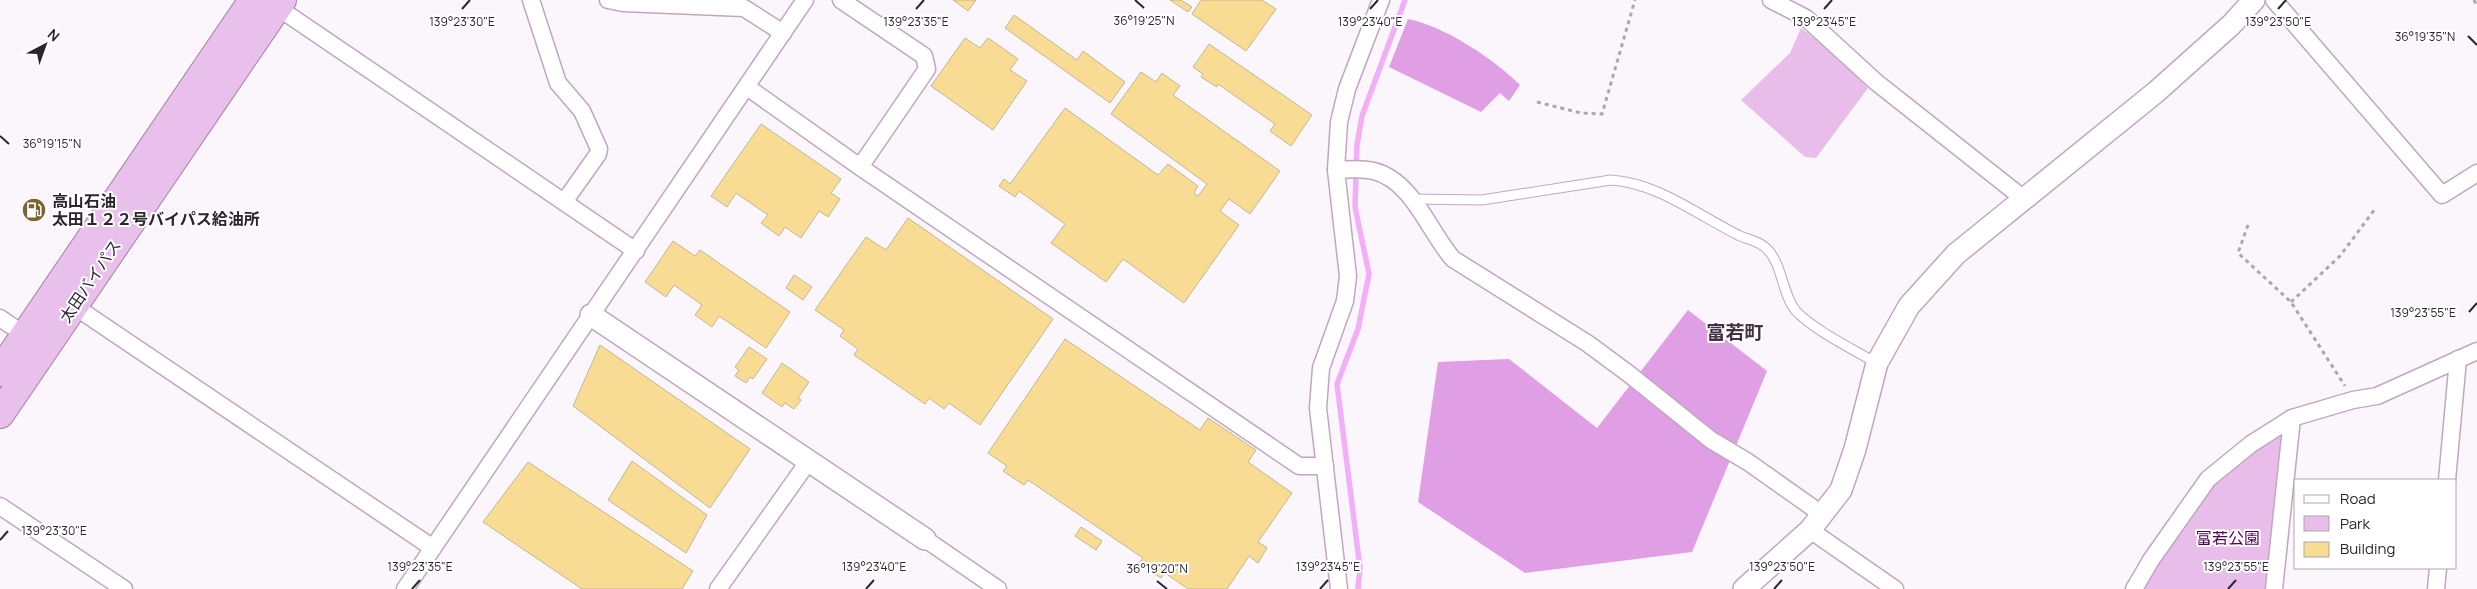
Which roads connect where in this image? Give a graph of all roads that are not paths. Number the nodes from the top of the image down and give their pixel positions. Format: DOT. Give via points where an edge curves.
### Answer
graph roads {
  1 [pos="531,0"];
  2 [pos="608,0"];
  3 [pos="805,0"];
  4 [pos="841,0"];
  5 [pos="1381,0"];
  6 [pos="1771,0"];
  7 [pos="2254,0"];
  8 [pos="2274,0"];
  9 [pos="271,2"];
  10 [pos="783,33"];
  11 [pos="747,86"];
  12 [pos="860,167"];
  13 [pos="1351,169"];
  14 [pos="2477,173"];
  15 [pos="1411,199"];
  16 [pos="2024,199"];
  17 [pos="564,202"];
  18 [pos="636,251"];
  19 [pos="74,306"];
  20 [pos="591,315"];
  21 [pos="0,318"];
  22 [pos="25,335"];
  23 [pos="2477,351"];
  24 [pos="2458,359"];
  25 [pos="1877,363"];
  26 [pos="0,372"];
  27 [pos="0,414"];
  28 [pos="2292,418"];
  29 [pos="808,462"];
  30 [pos="1325,466"];
  31 [pos="2447,479"];
  32 [pos="0,506"];
  33 [pos="1816,523"];
  34 [pos="925,539"];
  35 [pos="433,548"];
  36 [pos="2438,569"];
  37 [pos="124,589"];
  38 [pos="405,589"];
  39 [pos="718,589"];
  40 [pos="998,589"];
  41 [pos="1339,589"];
  42 [pos="1744,589"];
  43 [pos="1895,589"];
  44 [pos="2134,589"];
  45 [pos="2274,589"];
  46 [pos="2436,589"];
  1 -- 17 [label="street" via="558,83 582,111 599,149"];
  2 -- 10 [label="street" via="744,8"];
  3 -- 10 [label="street"];
  4 -- 12 [label="street" via="924,56 927,68"];
  5 -- 13 [label="street" via="1347,89 1339,122"];
  6 -- 16 [label="street" via="1806,18 1876,82"];
  7 -- 16 [label="street" via="2156,92"];
  8 -- 14 [label="street" via="2442,195"];
  9 -- 17 [label="street"];
  9 -- 19 [label="highway, 太田バイパス"];
  9 -- 22 [label="highway, 太田バイパス"];
  10 -- 11 [label="street"];
  11 -- 12 [label="street"];
  11 -- 18 [label="street"];
  12 -- 30 [label="street" via="1299,466"];
  13 -- 15 [label="street" via="1387,176"];
  13 -- 30 [label="street" via="1345,301 1321,368 1318,408"];
  15 -- 25 [label="lane" via="1482,200 1611,180 1627,181 1672,199 1760,243 1769,251 1796,310 1826,333"];
  15 -- 33 [label="street" via="1440,245 1453,259 1587,343 1630,374 1711,440 1748,462"];
  16 -- 25 [label="street" via="1956,254 1934,277 1909,306"];
  17 -- 18 [label="street"];
  18 -- 20 [label="street"];
  19 -- 27 [label="highway, 太田バイパス"];
  19 -- 35 [label="street"];
  20 -- 29 [label="street"];
  20 -- 35 [label="street"];
  21 -- 22 [label="street"];
  22 -- 26 [label="highway, 太田バイパス"];
  23 -- 24 [label="street"];
  24 -- 28 [label="street" via="2377,396"];
  24 -- 31 [label="street"];
  25 -- 33 [label="street" via="1841,490"];
  28 -- 44 [label="street" via="2251,444 2208,479"];
  28 -- 45 [label="street"];
  29 -- 34 [label="street"];
  29 -- 39 [label="street"];
  30 -- 41 [label="street"];
  32 -- 37 [label="street"];
  33 -- 42 [label="street"];
  33 -- 43 [label="street"];
  34 -- 40 [label="street"];
  35 -- 38 [label="street"];
  36 -- 46 [label="street"];
}
